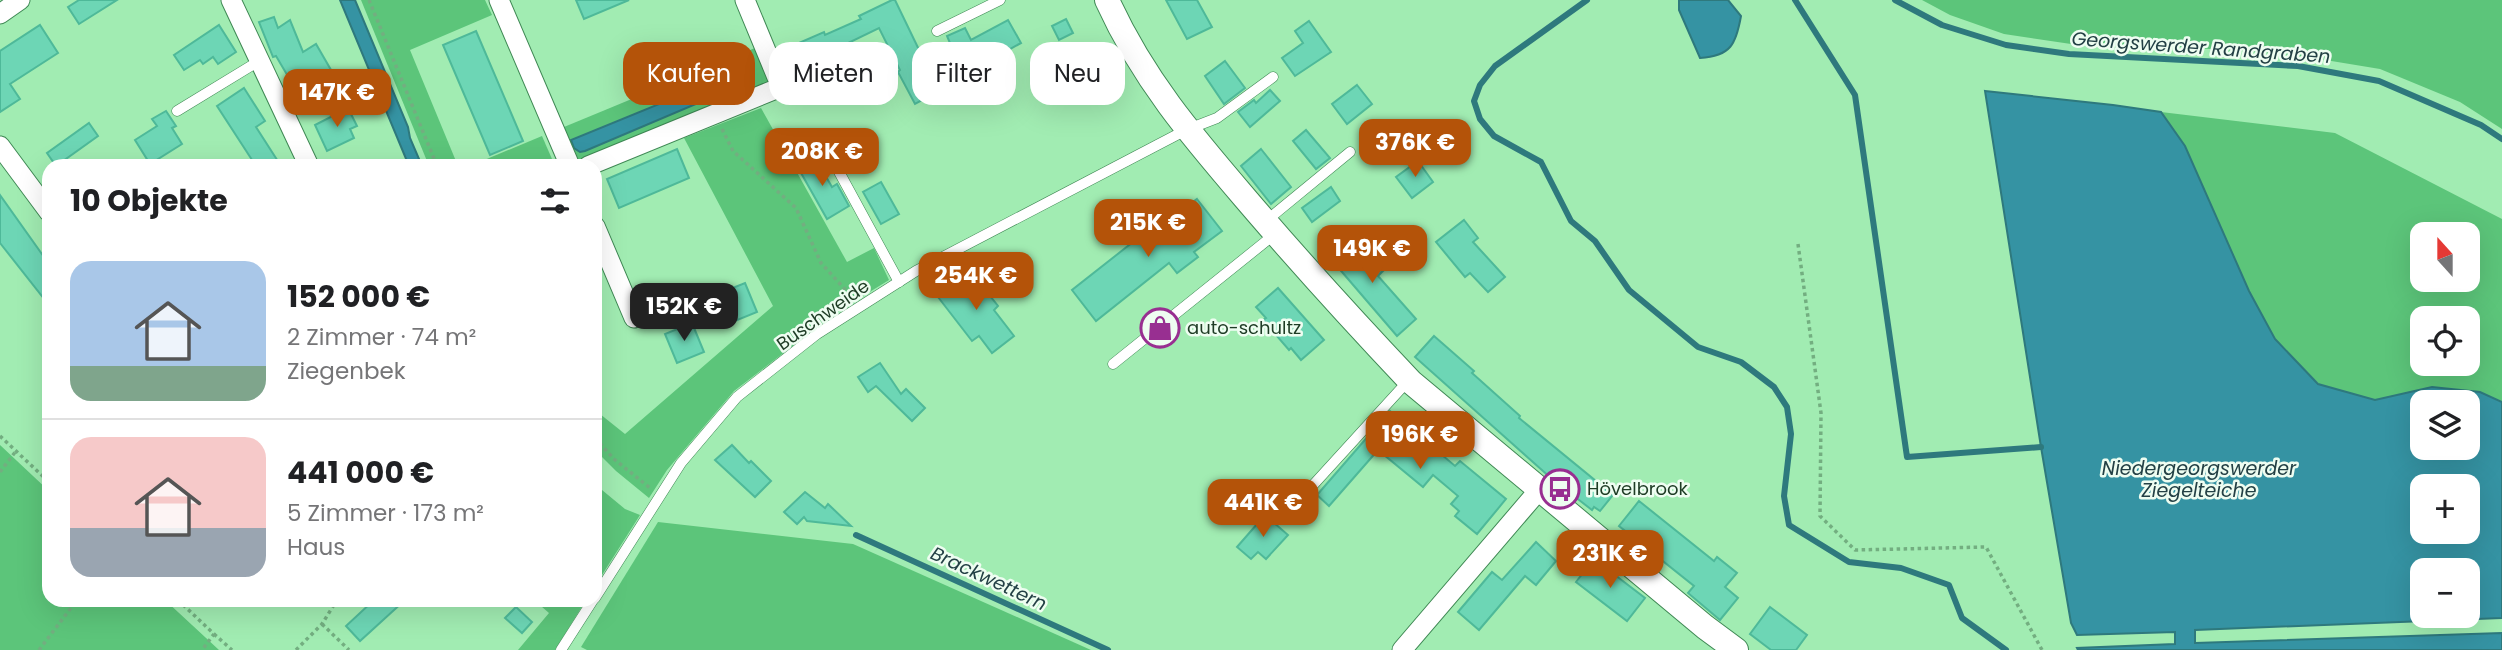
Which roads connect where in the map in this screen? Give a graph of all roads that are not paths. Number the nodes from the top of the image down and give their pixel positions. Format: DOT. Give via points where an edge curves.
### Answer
graph roads {
  1 [pos="20,0"];
  2 [pos="231,0"];
  3 [pos="499,0"];
  4 [pos="745,0"];
  5 [pos="1000,0"];
  6 [pos="1107,0"];
  7 [pos="0,14"];
  8 [pos="937,31"];
  9 [pos="260,61"];
  10 [pos="1273,77"];
  11 [pos="177,111"];
  12 [pos="1186,130"];
  13 [pos="0,146"];
  14 [pos="825,146"];
  15 [pos="1350,152"];
  16 [pos="306,159"];
  17 [pos="567,159"];
  18 [pos="602,160"];
  19 [pos="42,203"];
  20 [pos="1270,227"];
  21 [pos="602,243"];
  22 [pos="899,282"];
  23 [pos="634,318"];
  24 [pos="1113,364"];
  25 [pos="1409,380"];
  26 [pos="1314,484"];
  27 [pos="1539,490"];
  28 [pos="602,587"];
  29 [pos="589,607"];
  30 [pos="561,650"];
  31 [pos="1402,650"];
  32 [pos="1736,650"];
  1 -- 7 [label="street"];
  2 -- 9 [label="street"];
  3 -- 17 [label="street"];
  4 -- 18 [label="street" via="781,87"];
  5 -- 8 [label="lane"];
  6 -- 12 [label="street" via="1147,76"];
  9 -- 11 [label="lane"];
  9 -- 16 [label="street"];
  10 -- 12 [label="lane, Buschweide" via="1217,118"];
  12 -- 20 [label="street"];
  12 -- 22 [label="lane, Buschweide"];
  13 -- 19 [label="street"];
  14 -- 22 [label="lane"];
  15 -- 20 [label="lane"];
  20 -- 24 [label="lane"];
  20 -- 25 [label="street"];
  21 -- 23 [label="street"];
  22 -- 28 [label="lane, Buschweide" via="817,334 737,397 681,463"];
  25 -- 26 [label="lane"];
  25 -- 27 [label="street"];
  27 -- 31 [label="street"];
  27 -- 32 [label="street"];
  29 -- 30 [label="lane, Buschweide"];
}
